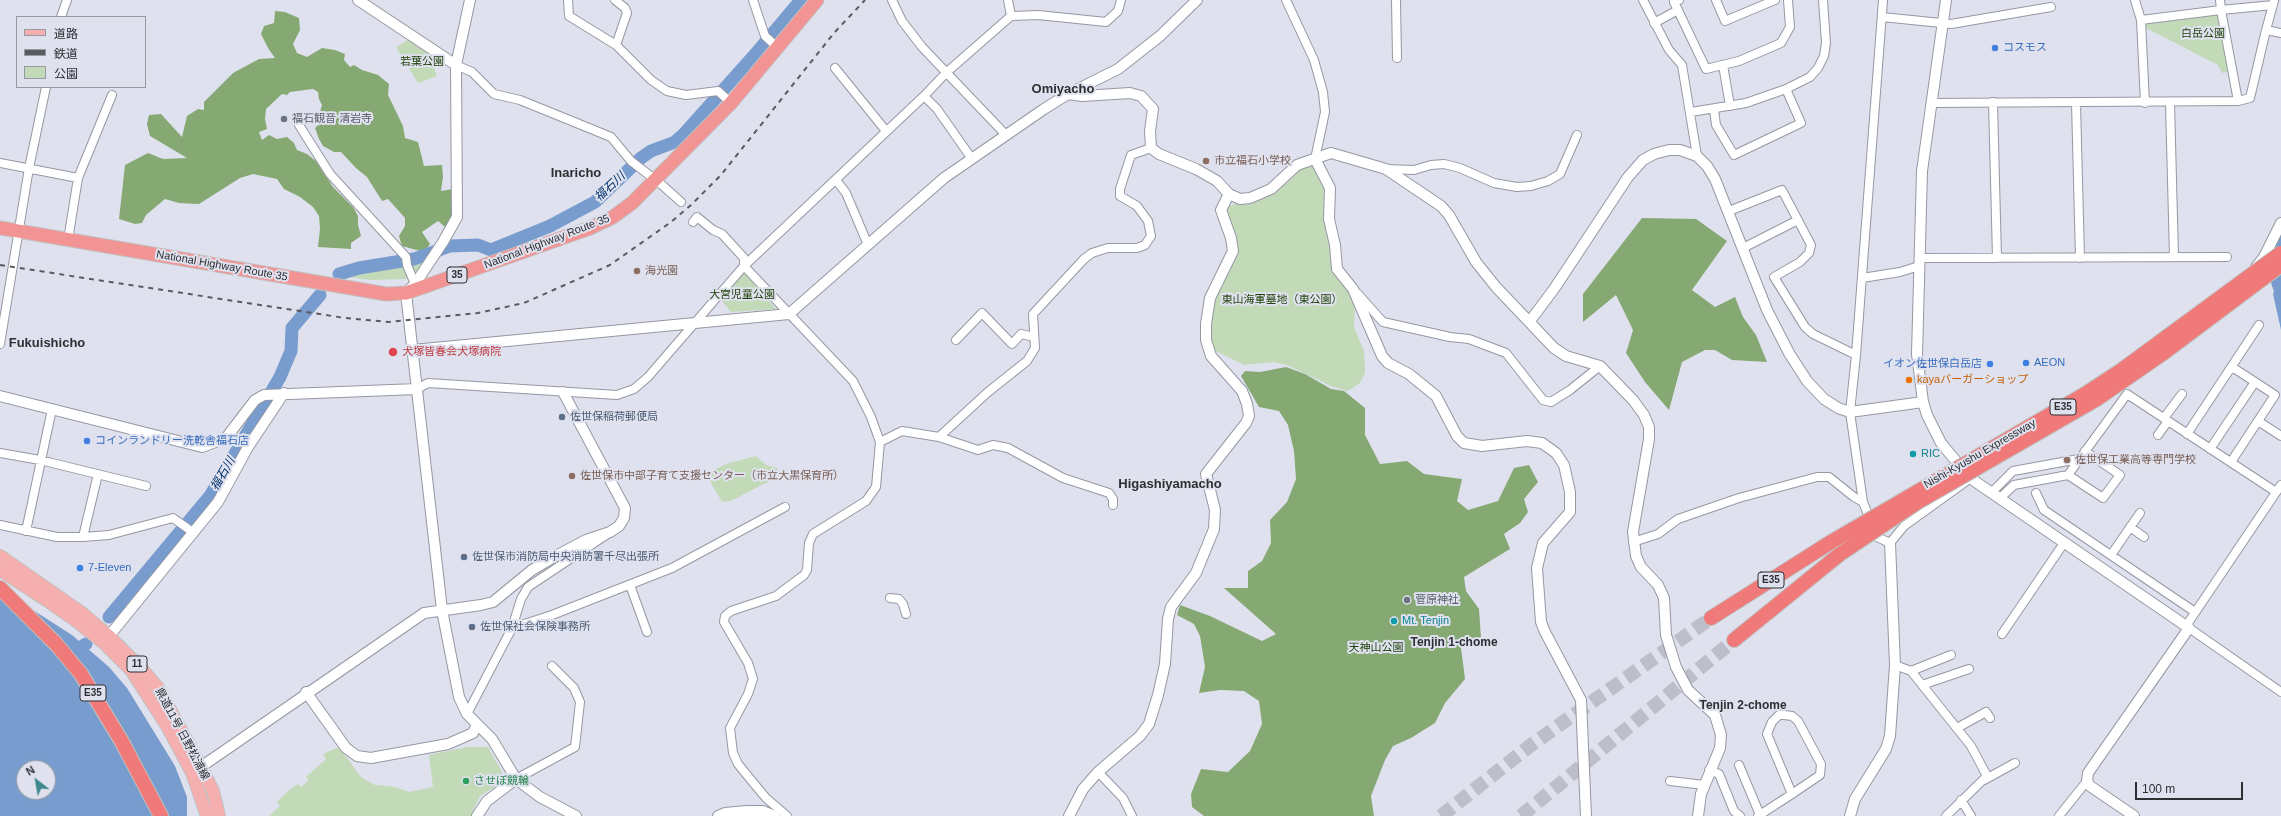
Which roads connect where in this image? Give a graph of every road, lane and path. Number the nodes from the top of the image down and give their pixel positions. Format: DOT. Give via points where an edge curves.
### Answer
graph roads {
  1 [pos="67,0"];
  2 [pos="358,0"];
  3 [pos="470,0"];
  4 [pos="568,0"];
  5 [pos="615,0"];
  6 [pos="753,0"];
  7 [pos="817,0"];
  8 [pos="892,0"];
  9 [pos="1008,0"];
  10 [pos="1121,0"];
  11 [pos="1197,0"];
  12 [pos="1286,0"];
  13 [pos="1396,0"];
  14 [pos="1643,0"];
  15 [pos="1679,0"];
  16 [pos="1716,0"];
  17 [pos="1775,0"];
  18 [pos="1788,0"];
  19 [pos="1823,0"];
  20 [pos="1883,0"];
  21 [pos="1946,0"];
  22 [pos="2135,0"];
  23 [pos="2220,0"];
  24 [pos="2273,2"];
  25 [pos="2051,7"];
  26 [pos="1678,10"];
  27 [pos="2221,10"];
  28 [pos="61,16"];
  29 [pos="1011,16"];
  30 [pos="1882,17"];
  31 [pos="2141,20"];
  32 [pos="1654,23"];
  33 [pos="1942,23"];
  34 [pos="2266,30"];
  35 [pos="2281,33"];
  36 [pos="771,41"];
  37 [pos="616,45"];
  38 [pos="1397,58"];
  39 [pos="456,65"];
  40 [pos="1723,65"];
  41 [pos="835,68"];
  42 [pos="947,72"];
  43 [pos="46,88"];
  44 [pos="1786,88"];
  45 [pos="1068,94"];
  46 [pos="112,95"];
  47 [pos="924,96"];
  48 [pos="728,100"];
  49 [pos="2238,101"];
  50 [pos="1993,102"];
  51 [pos="2076,102"];
  52 [pos="1931,103"];
  53 [pos="2145,103"];
  54 [pos="2170,103"];
  55 [pos="1730,106"];
  56 [pos="1714,109"];
  57 [pos="1691,112"];
  58 [pos="299,125"];
  59 [pos="886,131"];
  60 [pos="1006,135"];
  61 [pos="1577,135"];
  62 [pos="1151,148"];
  63 [pos="1697,156"];
  64 [pos="972,159"];
  65 [pos="1315,159"];
  66 [pos="0,163"];
  67 [pos="29,168"];
  68 [pos="1386,169"];
  69 [pos="78,178"];
  70 [pos="652,178"];
  71 [pos="836,180"];
  72 [pos="1229,194"];
  73 [pos="681,202"];
  74 [pos="1729,211"];
  75 [pos="1798,220"];
  76 [pos="693,222"];
  77 [pos="2281,223"];
  78 [pos="0,228"];
  79 [pos="20,232"];
  80 [pos="68,240"];
  81 [pos="868,245"];
  82 [pos="1743,248"];
  83 [pos="2281,253"];
  84 [pos="2174,257"];
  85 [pos="2227,257"];
  86 [pos="1996,258"];
  87 [pos="2080,258"];
  88 [pos="2281,259"];
  89 [pos="1919,262"];
  90 [pos="2281,265"];
  91 [pos="744,266"];
  92 [pos="1862,278"];
  93 [pos="411,289"];
  94 [pos="1353,289"];
  95 [pos="2236,292"];
  96 [pos="788,314"];
  97 [pos="1530,321"];
  98 [pos="692,324"];
  99 [pos="2259,325"];
  100 [pos="1034,336"];
  101 [pos="956,340"];
  102 [pos="0,344"];
  103 [pos="413,350"];
  104 [pos="1856,355"];
  105 [pos="1600,366"];
  106 [pos="2232,367"];
  107 [pos="2255,382"];
  108 [pos="417,389"];
  109 [pos="563,392"];
  110 [pos="284,393"];
  111 [pos="2182,394"];
  112 [pos="0,396"];
  113 [pos="1923,402"];
  114 [pos="52,409"];
  115 [pos="1850,412"];
  116 [pos="2166,420"];
  117 [pos="2258,422"];
  118 [pos="2187,434"];
  119 [pos="2158,435"];
  120 [pos="2281,436"];
  121 [pos="938,437"];
  122 [pos="880,442"];
  123 [pos="2210,449"];
  124 [pos="2085,451"];
  125 [pos="0,453"];
  126 [pos="2080,459"];
  127 [pos="40,460"];
  128 [pos="2231,462"];
  129 [pos="98,474"];
  130 [pos="2068,475"];
  131 [pos="1970,478"];
  132 [pos="2281,484"];
  133 [pos="146,486"];
  134 [pos="2276,492"];
  135 [pos="2036,493"];
  136 [pos="1995,496"];
  137 [pos="1863,502"];
  138 [pos="1113,505"];
  139 [pos="785,507"];
  140 [pos="2140,514"];
  141 [pos="0,524"];
  142 [pos="2130,527"];
  143 [pos="26,531"];
  144 [pos="192,532"];
  145 [pos="610,532"];
  146 [pos="83,537"];
  147 [pos="2144,537"];
  148 [pos="1633,542"];
  149 [pos="2064,542"];
  150 [pos="1890,543"];
  151 [pos="2111,555"];
  152 [pos="0,556"];
  153 [pos="0,570"];
  154 [pos="630,585"];
  155 [pos="0,588"];
  156 [pos="890,598"];
  157 [pos="442,610"];
  158 [pos="2195,612"];
  159 [pos="906,614"];
  160 [pos="1711,618"];
  161 [pos="2187,627"];
  162 [pos="512,628"];
  163 [pos="647,632"];
  164 [pos="2002,634"];
  165 [pos="107,639"];
  166 [pos="1734,640"];
  167 [pos="1951,655"];
  168 [pos="1895,665"];
  169 [pos="552,666"];
  170 [pos="1969,669"];
  171 [pos="1911,671"];
  172 [pos="1922,685"];
  173 [pos="306,692"];
  174 [pos="2281,692"];
  175 [pos="467,714"];
  176 [pos="1990,718"];
  177 [pos="477,724"];
  178 [pos="1957,728"];
  179 [pos="2015,763"];
  180 [pos="1739,765"];
  181 [pos="196,770"];
  182 [pos="1709,770"];
  183 [pos="1098,772"];
  184 [pos="516,779"];
  185 [pos="1670,781"];
  186 [pos="1981,782"];
  187 [pos="2087,782"];
  188 [pos="1704,785"];
  189 [pos="1792,794"];
  190 [pos="1962,800"];
  191 [pos="161,816"];
  192 [pos="207,816"];
  193 [pos="219,816"];
  194 [pos="477,816"];
  195 [pos="576,816"];
  196 [pos="718,816"];
  197 [pos="775,816"];
  198 [pos="787,816"];
  199 [pos="1069,816"];
  200 [pos="1132,816"];
  201 [pos="1586,816"];
  202 [pos="1698,816"];
  203 [pos="1740,816"];
  204 [pos="1759,816"];
  205 [pos="1850,816"];
  206 [pos="1946,816"];
  207 [pos="1971,816"];
  208 [pos="2060,816"];
  209 [pos="2134,816"];
  1 -- 28 [label="street"];
  2 -- 39 [label="street"];
  3 -- 39 [label="street"];
  4 -- 37 [label="street" via="569,16"];
  5 -- 37 [label="street" via="627,13"];
  6 -- 36 [label="street"];
  7 -- 36 [label="highway, National Highway Route 35 / 35"];
  8 -- 42 [label="street" via="902,21 922,47"];
  9 -- 29 [label="street"];
  10 -- 29 [label="street" via="1118,10 1106,22 1038,15"];
  11 -- 45 [label="street" via="1141,53 1118,69"];
  12 -- 65 [label="street" via="1314,60 1323,92 1325,112"];
  13 -- 38 [label="street"];
  14 -- 32 [label="street"];
  15 -- 26 [label="street" via="1674,2"];
  16 -- 17 [label="street" via="1725,21"];
  18 -- 40 [label="street" via="1790,28 1781,43"];
  19 -- 44 [label="street" via="1826,43 1824,56 1810,77"];
  20 -- 30 [label="street"];
  21 -- 33 [label="street"];
  22 -- 31 [label="street"];
  23 -- 27 [label="street"];
  24 -- 27 [label="street"];
  24 -- 34 [label="street"];
  25 -- 33 [label="street" via="1951,24"];
  26 -- 32 [label="street"];
  26 -- 40 [label="street" via="1706,69"];
  27 -- 31 [label="street"];
  27 -- 49 [label="street"];
  29 -- 42 [label="street"];
  30 -- 33 [label="street"];
  30 -- 92 [label="street"];
  31 -- 53 [label="street"];
  32 -- 57 [label="street" via="1669,50 1682,65"];
  33 -- 52 [label="street"];
  34 -- 35 [label="street"];
  34 -- 49 [label="street" via="2250,98"];
  36 -- 48 [label="highway, National Highway Route 35 / 35"];
  37 -- 48 [label="street" via="651,80 667,91 686,94 718,91"];
  39 -- 70 [label="street" via="472,72 494,94 520,100 611,137 630,161"];
  39 -- 93 [label="street" via="457,217"];
  40 -- 55 [label="street"];
  41 -- 59 [label="street"];
  42 -- 47 [label="street"];
  42 -- 60 [label="street"];
  43 -- 67 [label="street"];
  44 -- 55 [label="street" via="1746,103"];
  44 -- 56 [label="street" via="1801,123 1734,155 1716,125"];
  45 -- 60 [label="street"];
  45 -- 62 [label="street" via="1082,96 1130,93 1142,96 1153,109"];
  46 -- 69 [label="street"];
  47 -- 59 [label="street"];
  47 -- 64 [label="street" via="937,109"];
  48 -- 70 [label="highway, National Highway Route 35 / 35"];
  49 -- 54 [label="street"];
  50 -- 51 [label="street"];
  50 -- 52 [label="street"];
  50 -- 86 [label="street"];
  51 -- 53 [label="street"];
  51 -- 87 [label="street"];
  52 -- 89 [label="street" via="1922,171"];
  53 -- 54 [label="street"];
  54 -- 84 [label="street"];
  55 -- 56 [label="street"];
  56 -- 57 [label="street"];
  57 -- 63 [label="street"];
  58 -- 93 [label="street" via="330,174 406,261"];
  59 -- 71 [label="street"];
  60 -- 64 [label="street"];
  61 -- 68 [label="street" via="1560,174 1531,186 1517,187 1494,183 1444,164 1414,170"];
  62 -- 72 [label="street" via="1217,181"];
  62 -- 100 [label="street" via="1132,155 1120,189 1120,196 1137,206 1148,221 1151,236 1145,245 1137,248 1108,248 1092,253 1084,259 1032,314"];
  63 -- 74 [label="street" via="1715,179"];
  63 -- 97 [label="street" via="1680,150 1669,150 1643,160 1628,177"];
  64 -- 81 [label="street" via="944,178"];
  65 -- 68 [label="street" via="1330,153"];
  65 -- 72 [label="street" via="1297,165 1271,189 1250,198 1240,199"];
  65 -- 94 [label="street" via="1330,188 1328,219 1335,245 1337,269"];
  66 -- 67 [label="street"];
  67 -- 69 [label="street"];
  67 -- 79 [label="street"];
  68 -- 97 [label="street" via="1441,206 1449,215 1476,262"];
  69 -- 80 [label="street"];
  70 -- 73 [label="street"];
  70 -- 93 [label="highway, National Highway Route 35 / 35" via="632,203 613,217 590,228"];
  71 -- 81 [label="street" via="846,193"];
  71 -- 91 [label="street"];
  72 -- 183 [label="street" via="1221,210 1231,238 1232,251 1210,298 1206,340 1211,356 1242,391 1249,416 1206,474 1215,510 1214,529 1196,573 1171,606 1165,664 1149,724 1130,746"];
  74 -- 75 [label="street" via="1782,190"];
  74 -- 82 [label="street"];
  75 -- 82 [label="street"];
  75 -- 104 [label="street" via="1812,245 1809,253 1800,262 1774,277 1805,327 1813,334"];
  76 -- 91 [label="street" via="697,217 722,234 744,258"];
  77 -- 95 [label="street" via="2264,257"];
  78 -- 79 [label="highway, National Highway Route 35 / 35"];
  79 -- 80 [label="highway, National Highway Route 35 / 35"];
  79 -- 102 [label="street"];
  80 -- 93 [label="highway, National Highway Route 35 / 35" via="386,294"];
  81 -- 96 [label="street"];
  82 -- 115 [label="street" via="1767,310 1807,381 1824,400"];
  83 -- 160 [label="highway, Nishi-Kyushu Expressway / E35, bridge" via="2091,390 1831,542"];
  84 -- 85 [label="street"];
  84 -- 87 [label="street"];
  86 -- 87 [label="street"];
  86 -- 89 [label="street"];
  88 -- 95 [label="street"];
  89 -- 92 [label="street" via="1900,272"];
  89 -- 113 [label="street" via="1917,354"];
  90 -- 166 [label="highway, Nishi-Kyushu Expressway / E35, bridge" via="2165,352 2097,399 1918,502 1840,554"];
  91 -- 96 [label="street"];
  91 -- 98 [label="street"];
  92 -- 104 [label="street"];
  93 -- 103 [label="street"];
  94 -- 105 [label="street" via="1383,322 1469,339 1506,353 1543,400 1551,402"];
  94 -- 201 [label="street" via="1382,356 1388,363 1409,374 1436,396 1457,436 1464,443 1482,446 1527,441 1542,443 1556,453 1564,465 1569,488 1570,512 1543,543 1537,568 1541,622 1581,700"];
  95 -- 131 [label="street" via="2076,407"];
  96 -- 98 [label="street"];
  96 -- 122 [label="street" via="853,381"];
  97 -- 105 [label="street" via="1554,348 1566,356"];
  98 -- 103 [label="street"];
  98 -- 109 [label="street" via="648,378 634,389 616,395"];
  99 -- 106 [label="street"];
  100 -- 101 [label="street" via="1022,334 1012,344 982,313"];
  100 -- 121 [label="street" via="1035,348 1027,361"];
  103 -- 108 [label="street"];
  104 -- 115 [label="street"];
  105 -- 148 [label="street" via="1633,400 1644,415 1649,428"];
  106 -- 107 [label="street"];
  106 -- 118 [label="street"];
  107 -- 117 [label="street" via="2275,395"];
  107 -- 123 [label="street"];
  108 -- 109 [label="street" via="428,383"];
  108 -- 110 [label="street"];
  108 -- 157 [label="street"];
  109 -- 145 [label="street" via="625,508 624,518 619,526"];
  110 -- 114 [label="street" via="264,395 251,404 226,438 202,447"];
  110 -- 144 [label="street" via="248,446 218,502"];
  111 -- 116 [label="street"];
  112 -- 114 [label="street"];
  113 -- 115 [label="street"];
  113 -- 131 [label="street" via="1941,444"];
  114 -- 127 [label="street"];
  115 -- 137 [label="street"];
  116 -- 118 [label="street"];
  116 -- 119 [label="street"];
  116 -- 124 [label="street" via="2127,394"];
  117 -- 120 [label="street"];
  117 -- 128 [label="street"];
  118 -- 123 [label="street"];
  121 -- 122 [label="street" via="902,432"];
  121 -- 138 [label="street" via="978,450 993,445 1008,448 1063,478 1109,493"];
  122 -- 198 [label="street" via="876,487 866,502 813,534 804,575 776,596 731,611 725,616 724,622 748,663 753,679 730,728 733,753 738,764 766,798"];
  123 -- 128 [label="street"];
  124 -- 126 [label="street"];
  124 -- 130 [label="street" via="2120,475 2103,498"];
  125 -- 127 [label="street"];
  126 -- 130 [label="street"];
  126 -- 136 [label="street" via="2013,471"];
  127 -- 129 [label="street"];
  127 -- 143 [label="street"];
  128 -- 134 [label="street"];
  129 -- 133 [label="street"];
  129 -- 146 [label="street"];
  130 -- 136 [label="street" via="2014,485"];
  131 -- 136 [label="street"];
  131 -- 150 [label="street" via="1904,526"];
  132 -- 134 [label="street"];
  134 -- 158 [label="street"];
  135 -- 151 [label="street" via="2044,510"];
  136 -- 149 [label="street"];
  137 -- 148 [label="street" via="1829,477 1817,477 1738,498 1678,519 1658,534"];
  137 -- 150 [label="street" via="1877,537"];
  139 -- 154 [label="street" via="672,568"];
  140 -- 142 [label="street"];
  141 -- 143 [label="street"];
  142 -- 147 [label="street"];
  142 -- 151 [label="street"];
  143 -- 146 [label="street" via="57,537"];
  144 -- 146 [label="street" via="173,518 109,535"];
  144 -- 165 [label="street"];
  145 -- 157 [label="street" via="586,540 532,570 493,602"];
  145 -- 162 [label="street" via="528,587 521,599"];
  148 -- 182 [label="street" via="1641,567 1658,585 1664,598 1666,635 1680,676 1688,690 1715,715 1721,735 1720,748"];
  149 -- 161 [label="street"];
  149 -- 164 [label="street"];
  150 -- 168 [label="street"];
  151 -- 158 [label="street"];
  152 -- 165 [label="main road, 県道11号 日野松浦線 / 11" via="82,613"];
  153 -- 165 [label="main road, 県道11号 日野松浦線 / 11"];
  154 -- 162 [label="street"];
  154 -- 163 [label="street"];
  155 -- 191 [label="highway, E35" via="57,645 81,674 122,742"];
  156 -- 159 [label="street" via="899,599"];
  157 -- 173 [label="street" via="424,613"];
  157 -- 175 [label="street" via="459,696"];
  158 -- 161 [label="street"];
  161 -- 174 [label="street"];
  161 -- 187 [label="street" via="2088,774"];
  162 -- 175 [label="street"];
  165 -- 181 [label="main road, 県道11号 日野松浦線 / 11" via="145,690"];
  167 -- 171 [label="street"];
  168 -- 171 [label="street"];
  168 -- 205 [label="street" via="1893,710 1886,749 1855,799"];
  169 -- 184 [label="street" via="574,688 580,702 575,747"];
  170 -- 172 [label="street"];
  171 -- 172 [label="street"];
  172 -- 178 [label="street"];
  173 -- 177 [label="street" via="346,748 357,756 372,758 448,744 473,733"];
  173 -- 181 [label="street"];
  175 -- 177 [label="street"];
  176 -- 178 [label="street" via="1986,712"];
  177 -- 184 [label="street" via="492,739"];
  178 -- 186 [label="street" via="1987,776"];
  179 -- 186 [label="street"];
  180 -- 204 [label="street"];
  181 -- 192 [label="main road, 県道11号 日野松浦線 / 11"];
  181 -- 193 [label="main road, 県道11号 日野松浦線 / 11" via="213,791"];
  182 -- 188 [label="street"];
  182 -- 203 [label="street" via="1719,774 1734,811"];
  183 -- 199 [label="street" via="1083,789"];
  183 -- 200 [label="street" via="1123,798"];
  184 -- 194 [label="street" via="487,801"];
  184 -- 195 [label="street" via="540,797"];
  185 -- 188 [label="street"];
  186 -- 190 [label="street"];
  187 -- 208 [label="street"];
  187 -- 209 [label="street"];
  188 -- 202 [label="street"];
  189 -- 189 [label="street" via="1820,775 1821,764 1798,721 1792,716 1784,715 1772,722 1767,734"];
  189 -- 204 [label="street"];
  190 -- 206 [label="street"];
  190 -- 207 [label="street"];
  196 -- 197 [label="street" via="726,813 763,811"];
}
